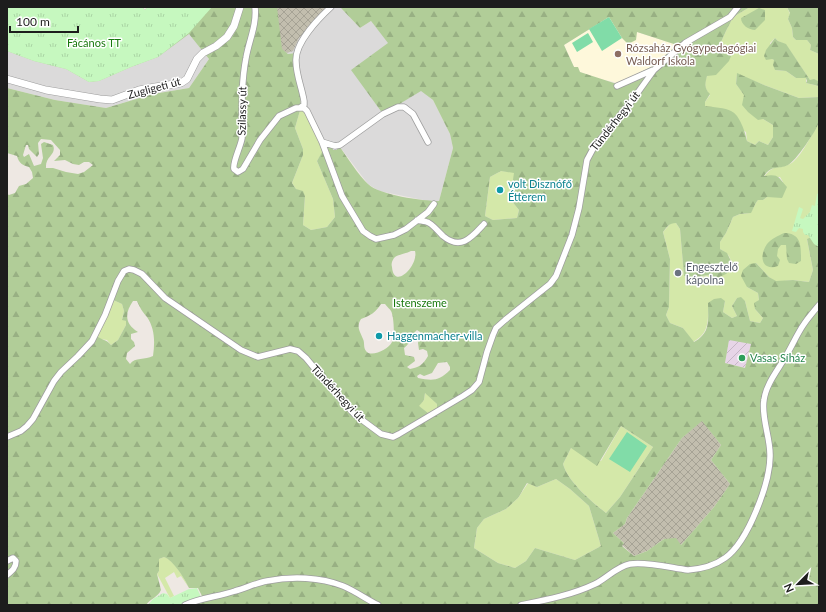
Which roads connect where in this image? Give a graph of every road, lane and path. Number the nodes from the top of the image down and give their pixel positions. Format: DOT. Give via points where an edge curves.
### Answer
graph roads {
  1 [pos="240,7"];
  2 [pos="256,7"];
  3 [pos="331,7"];
  4 [pos="738,7"];
  5 [pos="654,70"];
  6 [pos="7,79"];
  7 [pos="617,86"];
  8 [pos="301,108"];
  9 [pos="322,142"];
  10 [pos="428,142"];
  11 [pos="434,204"];
  12 [pos="417,220"];
  13 [pos="484,224"];
  14 [pos="819,305"];
  15 [pos="7,437"];
  16 [pos="7,561"];
  17 [pos="7,575"];
  18 [pos="185,605"];
  19 [pos="378,605"];
  20 [pos="522,605"];
  1 -- 6 [label="street, Zugligeti út" via="234,26 227,37 197,59 187,79 181,83 144,89 112,100 100,100 46,90"];
  2 -- 8 [label="street, Szilassy út" via="255,26 246,56 242,138 233,167 236,171 244,169 260,140 279,116"];
  3 -- 8 [label="street" via="300,43 297,52 299,81 304,101"];
  4 -- 5 [label="street" via="730,17 685,43"];
  5 -- 7 [label="street"];
  5 -- 15 [label="street, Tündérhegyi út" via="594,147 587,160 572,235 556,276 550,284 496,328 479,382 472,390 399,434 393,437 381,434 354,414 298,351 290,349 258,357 248,354 164,298 142,274 129,269 124,271 118,280 92,341 54,381 30,422 21,431"];
  8 -- 9 [label="street" via="307,111"];
  9 -- 10 [label="street" via="340,145 398,106 413,114"];
  9 -- 12 [label="street" via="342,196 363,231 376,239 383,238 406,229"];
  11 -- 12 [label="street"];
  12 -- 13 [label="street" via="428,222 456,243 465,242"];
  14 -- 20 [label="street" via="803,325 766,391 763,407 770,447 769,472 754,514 732,552 726,558 694,570 626,565 579,591"];
  16 -- 17 [label="street" via="13,558 16,565"];
  18 -- 19 [label="street" via="266,581 303,578 341,586"];
}
